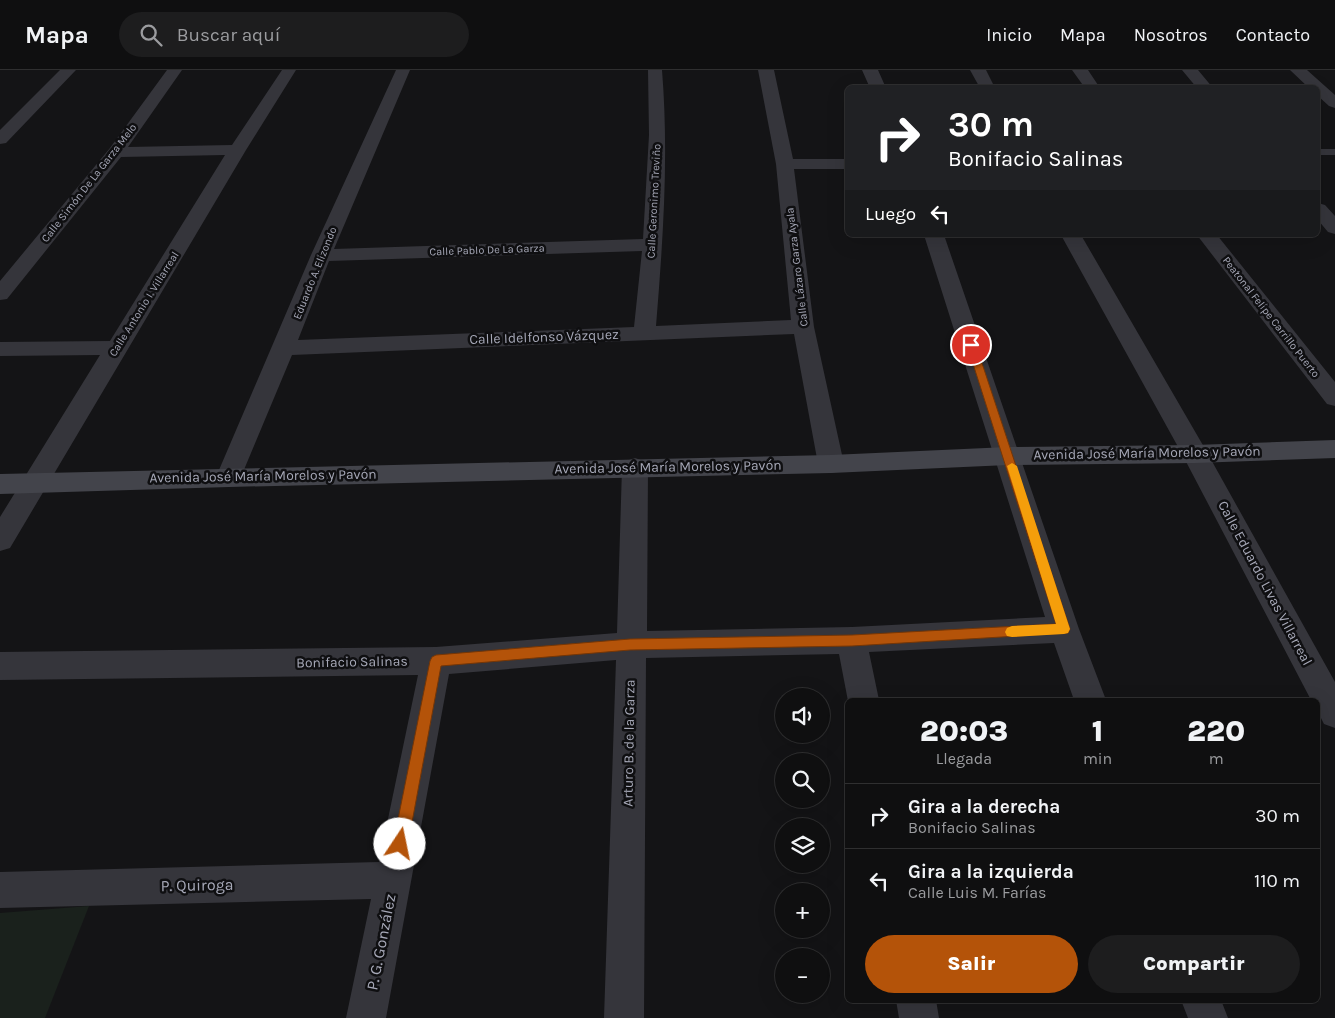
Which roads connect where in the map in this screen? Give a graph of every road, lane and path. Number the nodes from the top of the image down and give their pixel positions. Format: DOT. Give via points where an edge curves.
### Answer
graph roads {
  1 [pos="69,70"];
  2 [pos="175,70"];
  3 [pos="289,70"];
  4 [pos="403,70"];
  5 [pos="655,70"];
  6 [pos="766,70"];
  7 [pos="870,70"];
  8 [pos="978,70"];
  9 [pos="1080,70"];
  10 [pos="1190,70"];
  11 [pos="1298,70"];
  12 [pos="877,85"];
  13 [pos="986,85"];
  14 [pos="1091,85"];
  15 [pos="1203,85"];
  16 [pos="1315,85"];
  17 [pos="1320,90"];
  18 [pos="1335,103"];
  19 [pos="0,139"];
  20 [pos="238,150"];
  21 [pos="116,152"];
  22 [pos="1320,152"];
  23 [pos="1335,152"];
  24 [pos="785,164"];
  25 [pos="845,164"];
  26 [pos="1320,211"];
  27 [pos="1335,228"];
  28 [pos="935,237"];
  29 [pos="1072,237"];
  30 [pos="1209,237"];
  31 [pos="653,245"];
  32 [pos="321,255"];
  33 [pos="0,294"];
  34 [pos="804,327"];
  35 [pos="644,333"];
  36 [pos="117,348"];
  37 [pos="284,348"];
  38 [pos="0,349"];
  39 [pos="1335,398"];
  40 [pos="1335,449"];
  41 [pos="1195,454"];
  42 [pos="1008,456"];
  43 [pos="831,464"];
  44 [pos="635,468"];
  45 [pos="229,477"];
  46 [pos="35,482"];
  47 [pos="0,484"];
  48 [pos="0,540"];
  49 [pos="1064,629"];
  50 [pos="852,640"];
  51 [pos="630,645"];
  52 [pos="436,661"];
  53 [pos="0,666"];
  54 [pos="863,698"];
  55 [pos="1089,698"];
  56 [pos="1335,713"];
  57 [pos="393,880"];
  58 [pos="0,890"];
  59 [pos="916,1003"];
  60 [pos="1203,1003"];
  61 [pos="366,1018"];
  62 [pos="624,1018"];
  63 [pos="919,1018"];
  64 [pos="1208,1018"];
  1 -- 19 [label="street"];
  2 -- 21 [label="street, Calle Simón De La Garza Melo"];
  3 -- 20 [label="street, Calle Antonio I. Villarreal"];
  4 -- 32 [label="street, Eduardo A. Elizondo"];
  5 -- 31 [label="street, Calle Geronimo Treviño" via="659,117"];
  6 -- 24 [label="street, Calle Lázaro Garza Ayala"];
  7 -- 12 [label="street"];
  8 -- 13 [label="street"];
  9 -- 14 [label="street"];
  10 -- 15 [label="street"];
  11 -- 16 [label="street"];
  17 -- 18 [label="street"];
  20 -- 21 [label="street"];
  20 -- 36 [label="street, Calle Antonio I. Villarreal"];
  21 -- 33 [label="street, Calle Simón De La Garza Melo"];
  22 -- 23 [label="lane"];
  24 -- 25 [label="street"];
  24 -- 34 [label="street, Calle Lázaro Garza Ayala"];
  26 -- 27 [label="street"];
  28 -- 42 [label="street"];
  29 -- 41 [label="street, Calle Eduardo Livas Villarreal"];
  30 -- 39 [label="street, Peatonal Felipe Carrillo Puerto"];
  31 -- 32 [label="street, Calle Pablo De La Garza"];
  31 -- 35 [label="street, Calle Geronimo Treviño"];
  32 -- 37 [label="street, Eduardo A. Elizondo"];
  34 -- 35 [label="street, Calle Idelfonso Vázquez"];
  34 -- 43 [label="street, Calle Lázaro Garza Ayala"];
  35 -- 37 [label="street, Calle Idelfonso Vázquez"];
  36 -- 38 [label="street"];
  36 -- 46 [label="street, Calle Antonio I. Villarreal"];
  37 -- 45 [label="street, Eduardo A. Elizondo"];
  40 -- 41 [label="street, Avenida José María Morelos y Pavón"];
  41 -- 42 [label="street, Avenida José María Morelos y Pavón"];
  41 -- 56 [label="street, Calle Eduardo Livas Villarreal"];
  42 -- 43 [label="street, Avenida José María Morelos y Pavón"];
  42 -- 49 [label="street"];
  43 -- 44 [label="street, Avenida José María Morelos y Pavón"];
  44 -- 45 [label="street, Avenida José María Morelos y Pavón"];
  44 -- 51 [label="street, Arturo B. de la Garza"];
  45 -- 46 [label="street, Avenida José María Morelos y Pavón"];
  46 -- 47 [label="street, Avenida José María Morelos y Pavón"];
  46 -- 48 [label="street, Calle Antonio I. Villarreal"];
  49 -- 50 [label="street, Bonifacio Salinas"];
  49 -- 55 [label="street"];
  50 -- 51 [label="street, Bonifacio Salinas"];
  50 -- 54 [label="street"];
  51 -- 52 [label="street, Bonifacio Salinas"];
  51 -- 62 [label="street, Arturo B. de la Garza"];
  52 -- 53 [label="street, Bonifacio Salinas"];
  52 -- 57 [label="street, P. G. González"];
  57 -- 58 [label="street, P. Quiroga"];
  57 -- 61 [label="street, P. G. González"];
  59 -- 63 [label="street"];
  60 -- 64 [label="street"];
}
